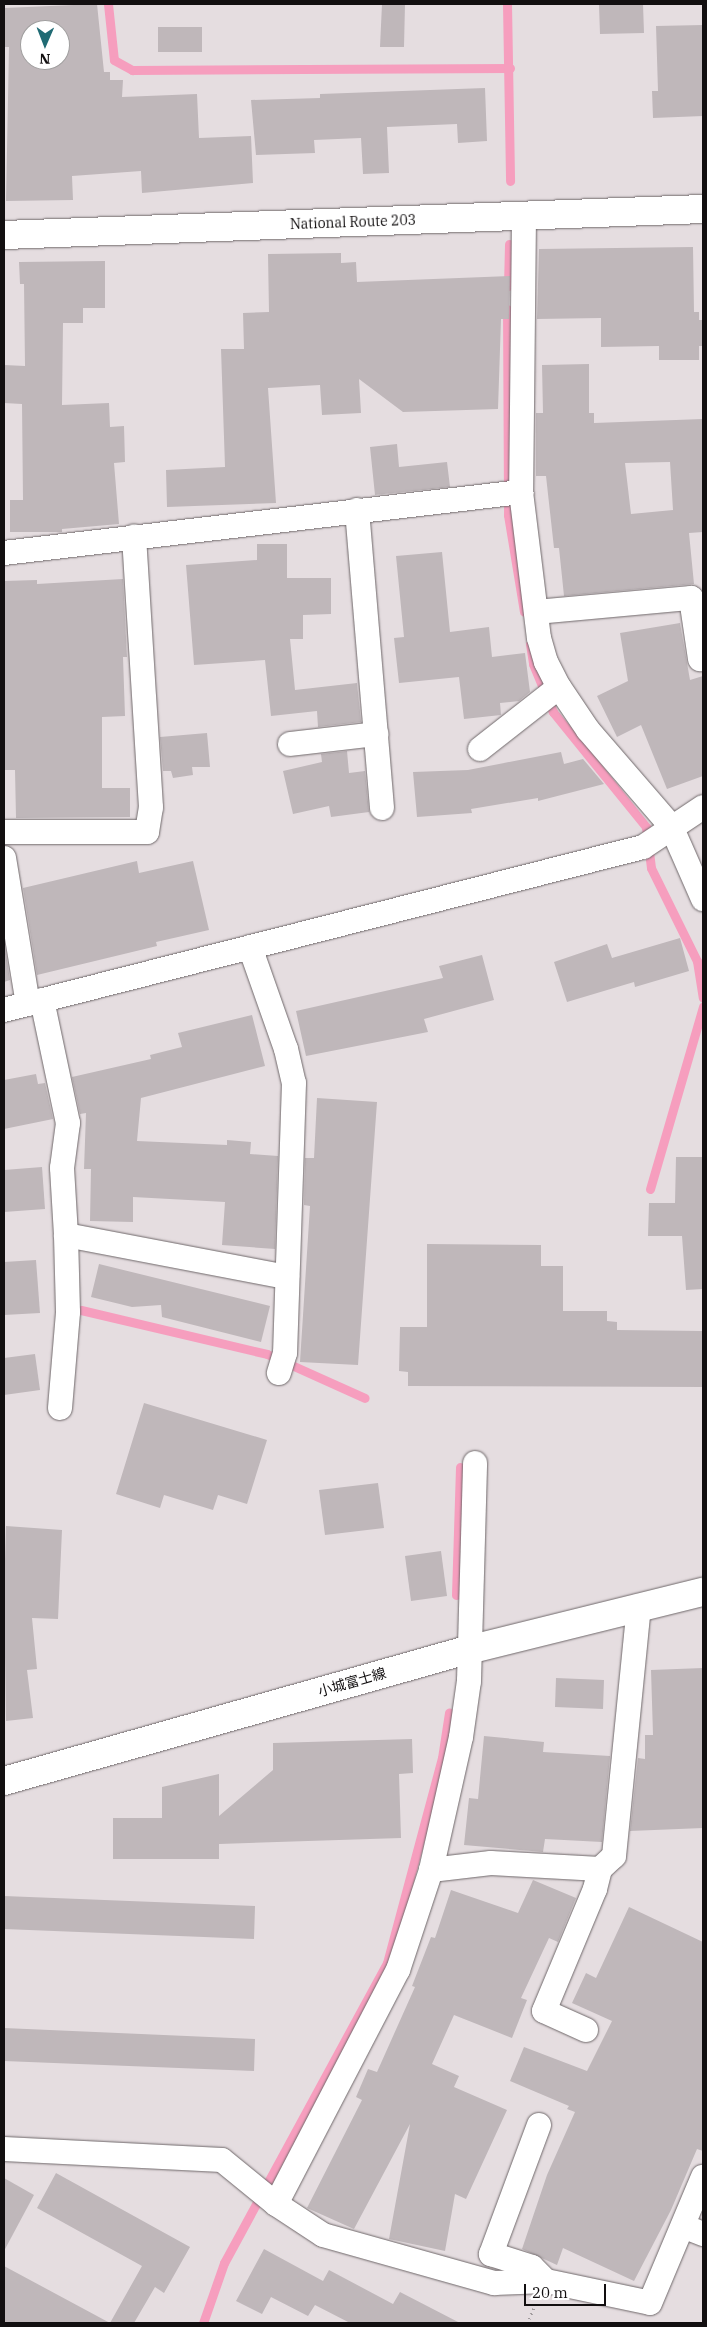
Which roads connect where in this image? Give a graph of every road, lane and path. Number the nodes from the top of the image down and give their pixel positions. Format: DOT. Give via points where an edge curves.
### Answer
graph roads {
  1 [pos="703,209"];
  2 [pos="524,216"];
  3 [pos="4,235"];
  4 [pos="510,493"];
  5 [pos="357,510"];
  6 [pos="134,537"];
  7 [pos="4,553"];
  8 [pos="536,612"];
  9 [pos="700,659"];
  10 [pos="559,687"];
  11 [pos="376,734"];
  12 [pos="290,744"];
  13 [pos="480,749"];
  14 [pos="703,807"];
  15 [pos="382,808"];
  16 [pos="4,832"];
  17 [pos="657,836"];
  18 [pos="4,858"];
  19 [pos="703,899"];
  20 [pos="250,947"];
  21 [pos="35,1002"];
  22 [pos="4,1010"];
  23 [pos="66,1235"];
  24 [pos="287,1277"];
  25 [pos="282,1363"];
  26 [pos="60,1408"];
  27 [pos="474,1463"];
  28 [pos="703,1592"];
  29 [pos="639,1606"];
  30 [pos="472,1649"];
  31 [pos="4,1781"];
  32 [pos="600,1869"];
  33 [pos="431,1870"];
  34 [pos="586,2030"];
  35 [pos="540,2125"];
  36 [pos="4,2149"];
  37 [pos="703,2177"];
  38 [pos="276,2204"];
  39 [pos="693,2230"];
  40 [pos="546,2281"];
  1 -- 2 [label="main road, National Route 203"];
  2 -- 3 [label="main road, National Route 203"];
  2 -- 4 [label="street"];
  4 -- 5 [label="street"];
  4 -- 8 [label="street"];
  5 -- 6 [label="street"];
  5 -- 11 [label="street"];
  6 -- 7 [label="street"];
  6 -- 16 [label="street" via="151,808 147,832"];
  8 -- 9 [label="street" via="691,598"];
  8 -- 10 [label="street" via="546,662"];
  10 -- 13 [label="street"];
  10 -- 17 [label="street"];
  11 -- 12 [label="street"];
  11 -- 15 [label="street"];
  14 -- 17 [label="street"];
  17 -- 19 [label="street"];
  17 -- 20 [label="street"];
  18 -- 21 [label="street"];
  20 -- 21 [label="street"];
  20 -- 24 [label="street" via="286,1049 294,1083"];
  21 -- 22 [label="street"];
  21 -- 23 [label="street" via="68,1123 62,1168"];
  23 -- 24 [label="street"];
  23 -- 26 [label="street" via="68,1312"];
  24 -- 25 [label="street"];
  27 -- 30 [label="street"];
  28 -- 29 [label="main road, 小城富士線"];
  29 -- 30 [label="main road, 小城富士線"];
  29 -- 32 [label="street" via="614,1856"];
  30 -- 31 [label="main road, 小城富士線"];
  30 -- 33 [label="street" via="461,1737"];
  32 -- 33 [label="street" via="491,1862"];
  32 -- 34 [label="street" via="595,1889 544,2011"];
  33 -- 38 [label="street" via="398,1970"];
  35 -- 40 [label="street" via="492,2254 532,2267"];
  36 -- 38 [label="street" via="222,2160"];
  37 -- 39 [label="street"];
  38 -- 40 [label="street" via="323,2235 378,2252 494,2283"];
  39 -- 40 [label="street" via="650,2303"];
}
